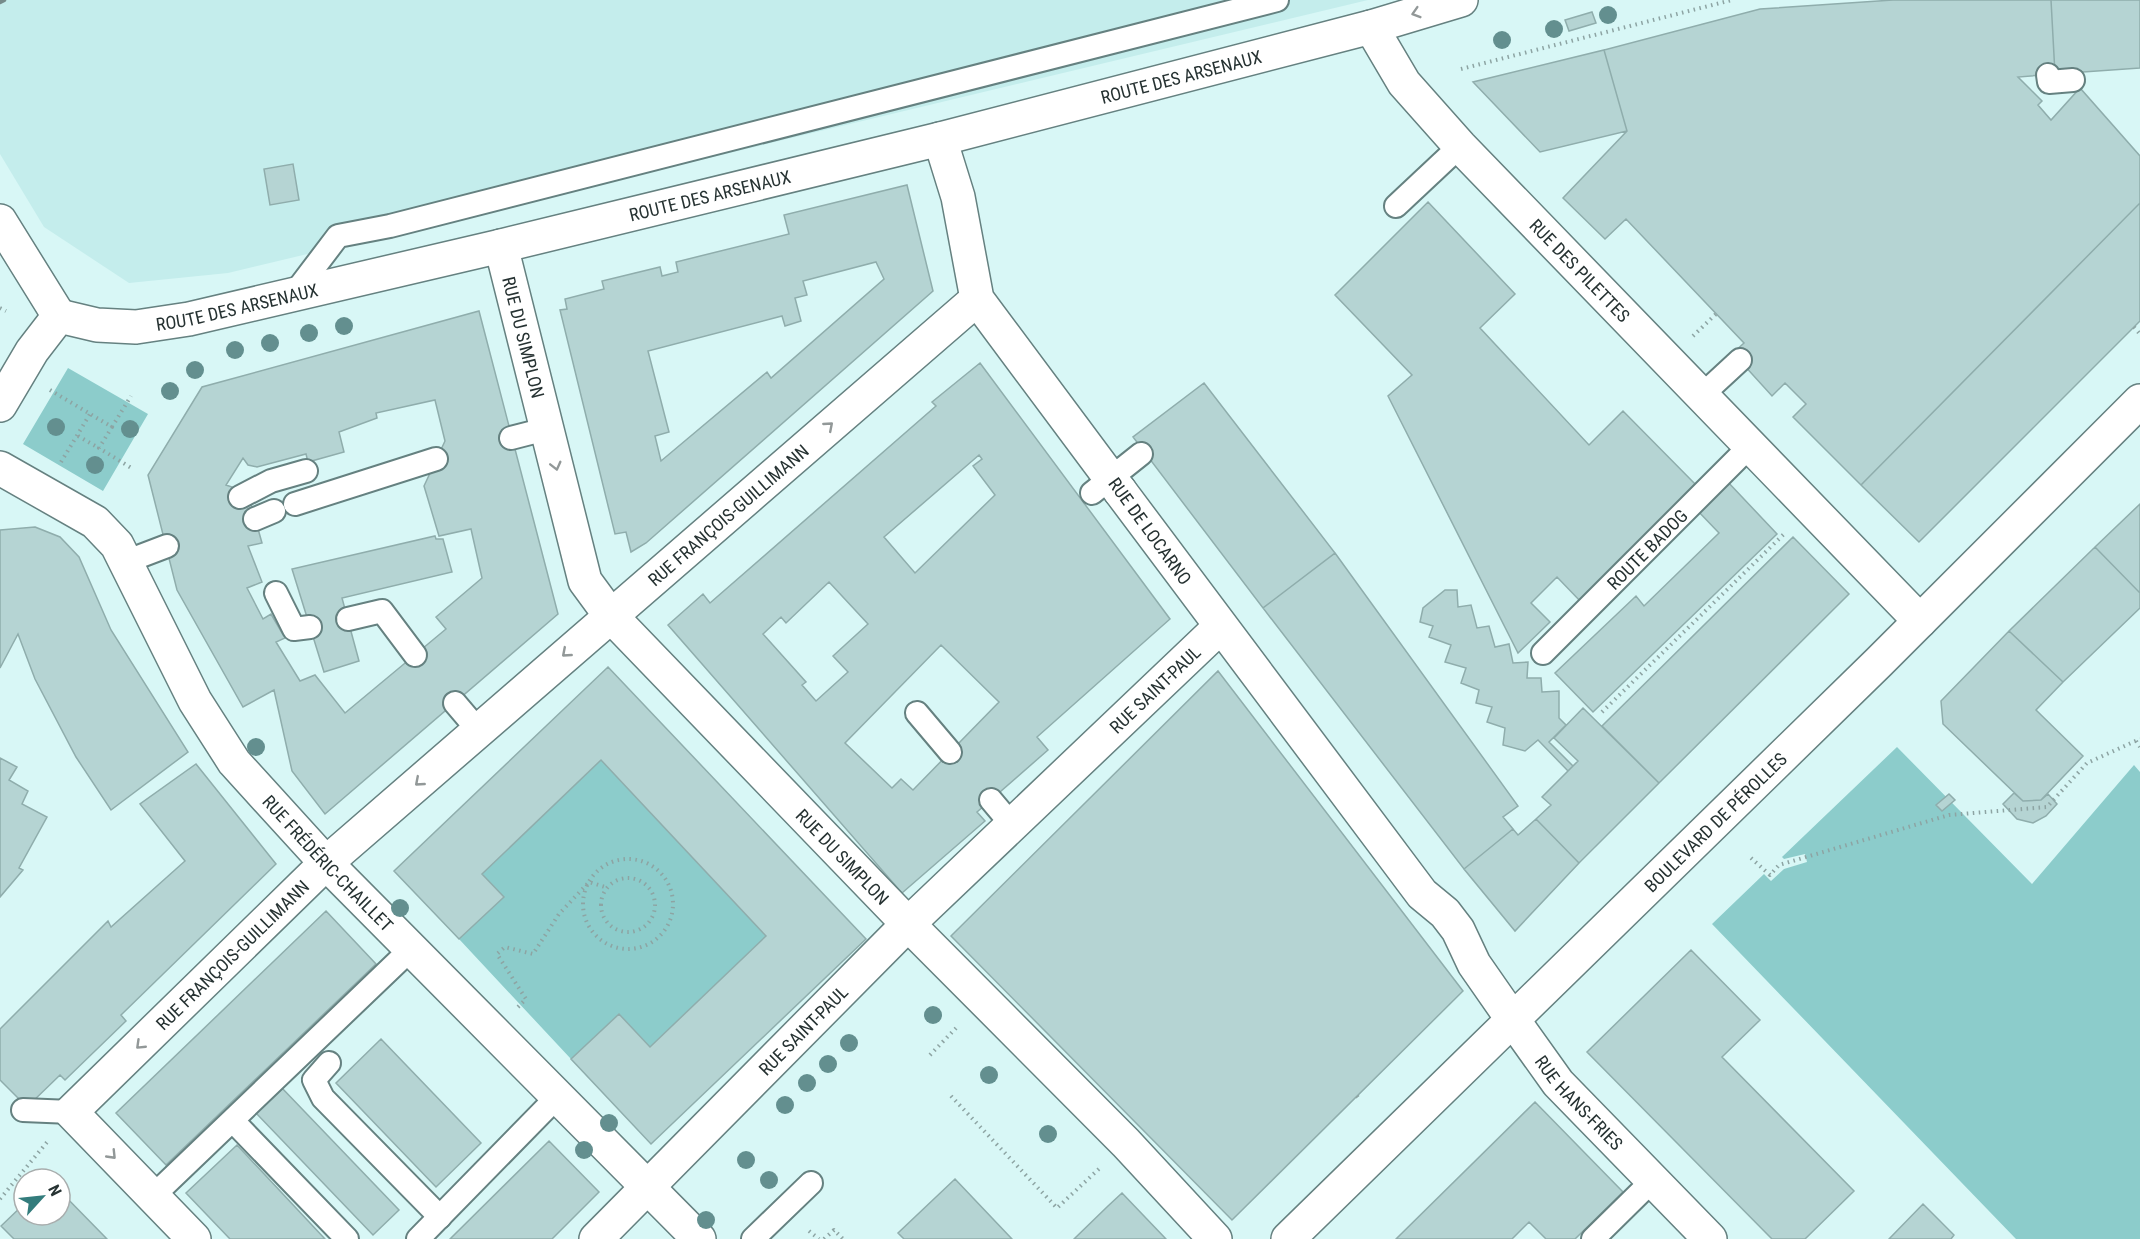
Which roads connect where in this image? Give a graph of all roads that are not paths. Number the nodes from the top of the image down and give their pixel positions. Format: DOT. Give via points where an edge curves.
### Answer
graph roads {
  1 [pos="1277,0"];
  2 [pos="1461,0"];
  3 [pos="1371,27"];
  4 [pos="2048,75"];
  5 [pos="2073,80"];
  6 [pos="940,139"];
  7 [pos="1460,146"];
  8 [pos="1396,206"];
  9 [pos="0,221"];
  10 [pos="501,246"];
  11 [pos="294,294"];
  12 [pos="977,299"];
  13 [pos="59,316"];
  14 [pos="1740,360"];
  15 [pos="1701,396"];
  16 [pos="2140,401"];
  17 [pos="0,405"];
  18 [pos="546,429"];
  19 [pos="512,438"];
  20 [pos="1750,446"];
  21 [pos="1141,454"];
  22 [pos="436,459"];
  23 [pos="0,468"];
  24 [pos="306,471"];
  25 [pos="1108,487"];
  26 [pos="240,496"];
  27 [pos="275,511"];
  28 [pos="167,546"];
  29 [pos="125,561"];
  30 [pos="276,593"];
  31 [pos="610,615"];
  32 [pos="348,619"];
  33 [pos="1920,621"];
  34 [pos="310,627"];
  35 [pos="1220,627"];
  36 [pos="1543,652"];
  37 [pos="416,655"];
  38 [pos="455,703"];
  39 [pos="917,713"];
  40 [pos="478,730"];
  41 [pos="950,752"];
  42 [pos="991,800"];
  43 [pos="1012,825"];
  44 [pos="326,863"];
  45 [pos="908,924"];
  46 [pos="411,949"];
  47 [pos="1513,1020"];
  48 [pos="329,1063"];
  49 [pos="557,1097"];
  50 [pos="23,1110"];
  51 [pos="71,1112"];
  52 [pos="233,1121"];
  53 [pos="1653,1180"];
  54 [pos="811,1183"];
  55 [pos="647,1188"];
  56 [pos="152,1197"];
  57 [pos="440,1216"];
  58 [pos="194,1239"];
  59 [pos="347,1239"];
  60 [pos="418,1239"];
  61 [pos="596,1239"];
  62 [pos="699,1239"];
  63 [pos="753,1239"];
  64 [pos="1215,1239"];
  65 [pos="1288,1239"];
  66 [pos="1593,1239"];
  67 [pos="1710,1239"];
  1 -- 11 [label="lane" via="338,236"];
  2 -- 3 [label="street, ROUTE DES ARSENAUX, one-way"];
  3 -- 6 [label="street, ROUTE DES ARSENAUX"];
  3 -- 7 [label="street, RUE DES PILETTES" via="1404,83"];
  4 -- 5 [label="lane" via="2049,82"];
  6 -- 10 [label="street, ROUTE DES ARSENAUX"];
  6 -- 12 [label="street, RUE DE LOCARNO" via="958,196"];
  7 -- 8 [label="lane"];
  7 -- 15 [label="street, RUE DES PILETTES"];
  9 -- 13 [label="street"];
  10 -- 11 [label="street, ROUTE DES ARSENAUX"];
  10 -- 18 [label="street, RUE DU SIMPLON"];
  11 -- 13 [label="street, ROUTE DES ARSENAUX" via="189,319 136,327 97,325"];
  12 -- 25 [label="street, RUE DE LOCARNO"];
  31 -- 12 [label="street, RUE FRANÇOIS-GUILLIMANN, one-way"];
  13 -- 17 [label="street" via="32,351"];
  14 -- 15 [label="lane"];
  15 -- 20 [label="street, RUE DES PILETTES"];
  16 -- 33 [label="street, BOULEVARD DE PÉROLLES"];
  18 -- 19 [label="lane"];
  18 -- 31 [label="street, RUE DU SIMPLON, one-way" via="585,581"];
  20 -- 33 [label="street, RUE DES PILETTES"];
  20 -- 36 [label="lane, ROUTE BADOG"];
  21 -- 25 [label="lane"];
  22 -- 27 [label="lane"];
  23 -- 29 [label="street, RUE FRÉDÉRIC-CHAILLET" via="95,522 117,545"];
  24 -- 26 [label="lane" via="271,481"];
  25 -- 35 [label="street, RUE DE LOCARNO"];
  28 -- 29 [label="lane"];
  29 -- 44 [label="street, RUE FRÉDÉRIC-CHAILLET" via="195,701 234,762"];
  30 -- 34 [label="lane" via="294,629"];
  31 -- 40 [label="street, RUE FRANÇOIS-GUILLIMANN, one-way"];
  31 -- 45 [label="street, RUE DU SIMPLON"];
  32 -- 37 [label="lane" via="382,611"];
  33 -- 47 [label="street, BOULEVARD DE PÉROLLES"];
  35 -- 43 [label="street, RUE SAINT-PAUL"];
  35 -- 47 [label="street, RUE DE LOCARNO" via="1422,894 1458,930 1474,964"];
  38 -- 40 [label="lane"];
  39 -- 41 [label="lane"];
  40 -- 44 [label="street, RUE FRANÇOIS-GUILLIMANN, one-way"];
  42 -- 43 [label="lane"];
  43 -- 45 [label="street, RUE SAINT-PAUL"];
  44 -- 46 [label="street, RUE FRÉDÉRIC-CHAILLET"];
  44 -- 51 [label="street, RUE FRANÇOIS-GUILLIMANN, one-way"];
  45 -- 55 [label="street, RUE SAINT-PAUL"];
  45 -- 64 [label="street, RUE DU SIMPLON" via="1126,1143"];
  46 -- 49 [label="street, RUE FRÉDÉRIC-CHAILLET"];
  46 -- 52 [label="lane"];
  47 -- 53 [label="street, RUE HANS-FRIES" via="1558,1083"];
  47 -- 65 [label="street, BOULEVARD DE PÉROLLES"];
  48 -- 57 [label="lane" via="314,1080 323,1098"];
  49 -- 55 [label="street, RUE FRÉDÉRIC-CHAILLET"];
  49 -- 57 [label="lane"];
  50 -- 51 [label="lane"];
  51 -- 56 [label="street, one-way"];
  52 -- 56 [label="lane"];
  52 -- 59 [label="lane"];
  53 -- 66 [label="lane"];
  53 -- 67 [label="street, RUE HANS-FRIES"];
  54 -- 63 [label="lane"];
  55 -- 61 [label="street, RUE SAINT-PAUL"];
  55 -- 62 [label="street, RUE FRÉDÉRIC-CHAILLET"];
  56 -- 58 [label="street"];
  57 -- 60 [label="lane"];
}
